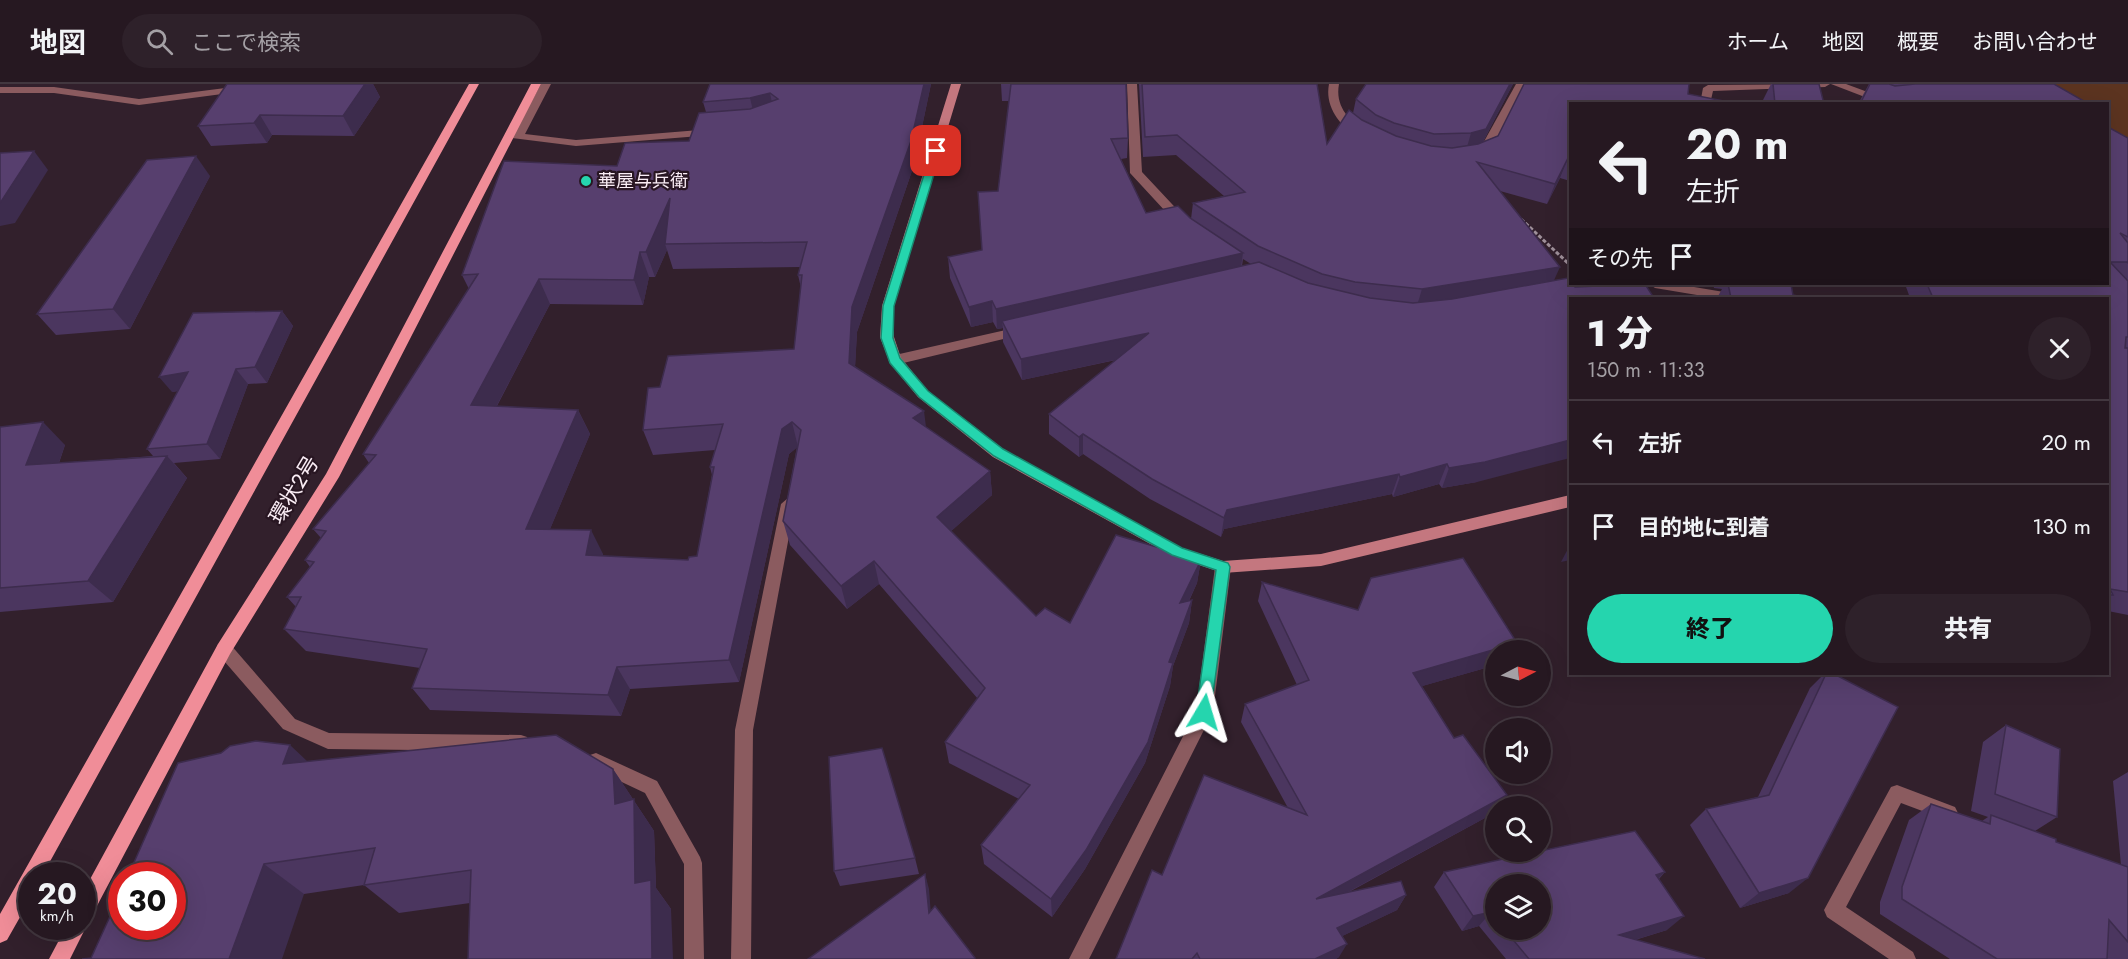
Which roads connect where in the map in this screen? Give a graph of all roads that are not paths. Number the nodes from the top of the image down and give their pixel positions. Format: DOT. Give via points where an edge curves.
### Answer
graph roads {
  1 [pos="474,84"];
  2 [pos="536,84"];
  3 [pos="546,84"];
  4 [pos="956,84"];
  5 [pos="1132,84"];
  6 [pos="1334,84"];
  7 [pos="1521,84"];
  8 [pos="1825,84"];
  9 [pos="1836,84"];
  10 [pos="249,88"];
  11 [pos="0,90"];
  12 [pos="1705,102"];
  13 [pos="1888,102"];
  14 [pos="722,131"];
  15 [pos="514,136"];
  16 [pos="1368,142"];
  17 [pos="1474,159"];
  18 [pos="1193,234"];
  19 [pos="1600,285"];
  20 [pos="1662,285"];
  21 [pos="1559,293"];
  22 [pos="1730,297"];
  23 [pos="1035,327"];
  24 [pos="895,360"];
  25 [pos="791,488"];
  26 [pos="1569,501"];
  27 [pos="1223,567"];
  28 [pos="224,649"];
  29 [pos="542,746"];
  30 [pos="583,755"];
  31 [pos="1963,818"];
  32 [pos="40,862"];
  33 [pos="96,888"];
  34 [pos="18,901"];
  35 [pos="0,933"];
  36 [pos="69,940"];
  37 [pos="59,959"];
  38 [pos="694,959"];
  39 [pos="741,959"];
  40 [pos="1079,959"];
  41 [pos="1906,959"];
  1 -- 32 [label="main road, 環状2号"];
  2 -- 15 [label="main road, 環状2号"];
  3 -- 15 [label="street"];
  4 -- 24 [label="street" via="888,306 887,338"];
  5 -- 18 [label="street" via="1136,173"];
  6 -- 16 [label="street" via="1339,118"];
  7 -- 17 [label="street" via="1485,153"];
  8 -- 12 [label="street" via="1708,87"];
  9 -- 13 [label="street"];
  10 -- 11 [label="street" via="139,102 54,90"];
  14 -- 15 [label="street" via="576,143"];
  15 -- 28 [label="main road, 環状2号" via="332,477"];
  19 -- 21 [label="street"];
  20 -- 22 [label="street"];
  23 -- 24 [label="street"];
  24 -- 27 [label="street" via="924,394 998,453 1177,552"];
  25 -- 39 [label="street" via="744,730"];
  26 -- 27 [label="street" via="1321,560"];
  27 -- 40 [label="street" via="1204,712"];
  28 -- 29 [label="street" via="289,724 328,741 511,741"];
  28 -- 33 [label="main road, 環状2号"];
  30 -- 38 [label="street" via="651,787 693,863"];
  31 -- 41 [label="street" via="1897,793 1834,910"];
  34 -- 35 [label="main road, 環状2号"];
  36 -- 37 [label="main road"];
}
